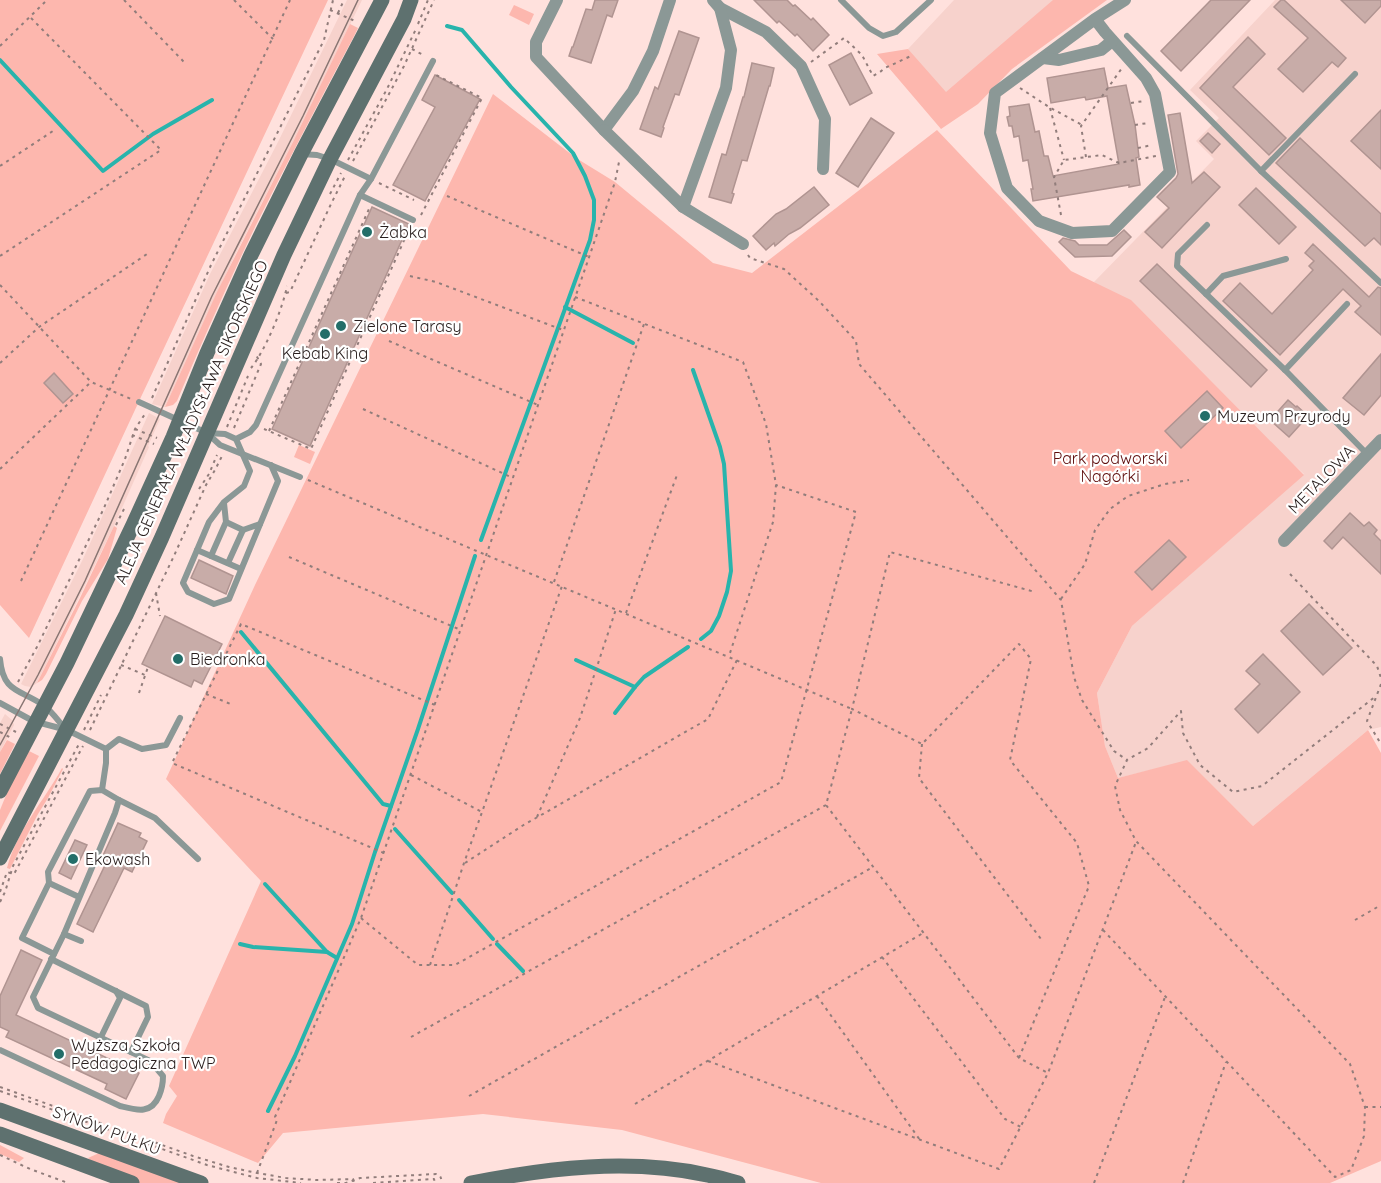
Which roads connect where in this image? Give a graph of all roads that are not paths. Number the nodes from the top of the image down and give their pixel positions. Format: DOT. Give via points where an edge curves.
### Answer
graph roads {
  1 [pos="382,0"];
  2 [pos="411,0"];
  3 [pos="557,0"];
  4 [pos="670,0"];
  5 [pos="841,0"];
  6 [pos="931,0"];
  7 [pos="1125,0"];
  8 [pos="716,4"];
  9 [pos="1095,19"];
  10 [pos="1127,36"];
  11 [pos="1112,41"];
  12 [pos="1043,58"];
  13 [pos="433,61"];
  14 [pos="1355,74"];
  15 [pos="604,130"];
  16 [pos="301,154"];
  17 [pos="330,159"];
  18 [pos="823,169"];
  19 [pos="1261,171"];
  20 [pos="371,179"];
  21 [pos="360,195"];
  22 [pos="683,207"];
  23 [pos="413,220"];
  24 [pos="1207,225"];
  25 [pos="743,244"];
  26 [pos="1286,258"];
  27 [pos="1381,283"];
  28 [pos="1206,294"];
  29 [pos="1347,304"];
  30 [pos="1285,370"];
  31 [pos="139,402"];
  32 [pos="179,421"];
  33 [pos="207,433"];
  34 [pos="237,439"];
  35 [pos="1381,440"];
  36 [pos="242,453"];
  37 [pos="1367,454"];
  38 [pos="271,465"];
  39 [pos="300,477"];
  40 [pos="224,502"];
  41 [pos="226,522"];
  42 [pos="260,524"];
  43 [pos="243,530"];
  44 [pos="1284,541"];
  45 [pos="197,550"];
  46 [pos="211,556"];
  47 [pos="228,563"];
  48 [pos="241,569"];
  49 [pos="0,659"];
  50 [pos="0,703"];
  51 [pos="45,706"];
  52 [pos="180,718"];
  53 [pos="36,722"];
  54 [pos="67,730"];
  55 [pos="106,749"];
  56 [pos="102,790"];
  57 [pos="0,791"];
  58 [pos="119,800"];
  59 [pos="0,858"];
  60 [pos="198,859"];
  61 [pos="49,883"];
  62 [pos="79,897"];
  63 [pos="64,934"];
  64 [pos="81,941"];
  65 [pos="52,956"];
  66 [pos="115,991"];
  67 [pos="100,1037"];
  68 [pos="0,1050"];
  69 [pos="132,1052"];
  70 [pos="0,1110"];
  71 [pos="0,1134"];
  72 [pos="132,1183"];
  73 [pos="201,1183"];
  74 [pos="474,1183"];
  75 [pos="738,1183"];
  1 -- 16 [label="main road, ALEJA GENERAŁA WŁADYSŁAWA SIKORSKIEGO"];
  2 -- 17 [label="main road, ALEJA GENERAŁA WŁADYSŁAWA SIKORSKIEGO"];
  3 -- 15 [label="street" via="536,42 536,57"];
  4 -- 15 [label="street" via="653,51 633,91"];
  5 -- 6 [label="lane" via="869,28 883,36 896,32"];
  7 -- 9 [label="street"];
  8 -- 18 [label="street" via="766,32 801,66 825,119"];
  8 -- 22 [label="street" via="731,50 726,88"];
  9 -- 11 [label="street"];
  9 -- 12 [label="street"];
  10 -- 19 [label="lane"];
  11 -- 12 [label="street" via="1101,50 1059,60"];
  11 -- 12 [label="street" via="1146,78 1155,94 1170,172 1112,231 1072,233 1039,221 1007,189 990,133 995,93"];
  13 -- 20 [label="lane"];
  14 -- 19 [label="lane"];
  15 -- 22 [label="street"];
  16 -- 17 [label="lane"];
  16 -- 32 [label="main road, ALEJA GENERAŁA WŁADYSŁAWA SIKORSKIEGO" via="251,255"];
  17 -- 20 [label="lane"];
  17 -- 33 [label="main road, ALEJA GENERAŁA WŁADYSŁAWA SIKORSKIEGO"];
  19 -- 27 [label="lane"];
  20 -- 21 [label="lane"];
  21 -- 23 [label="lane"];
  21 -- 34 [label="lane" via="256,425"];
  22 -- 25 [label="street"];
  24 -- 28 [label="lane" via="1178,254 1177,266"];
  26 -- 28 [label="lane" via="1223,276"];
  28 -- 30 [label="lane"];
  29 -- 30 [label="lane"];
  30 -- 37 [label="lane"];
  31 -- 32 [label="lane"];
  32 -- 33 [label="lane"];
  32 -- 51 [label="main road, ALEJA GENERAŁA WŁADYSŁAWA SIKORSKIEGO"];
  33 -- 34 [label="lane"];
  33 -- 36 [label="lane" via="220,445"];
  33 -- 54 [label="main road, ALEJA GENERAŁA WŁADYSŁAWA SIKORSKIEGO" via="126,615"];
  34 -- 36 [label="lane"];
  35 -- 37 [label="street, METALOWA"];
  36 -- 38 [label="lane"];
  36 -- 40 [label="lane" via="250,471 244,486"];
  37 -- 44 [label="street, METALOWA"];
  38 -- 39 [label="lane"];
  38 -- 42 [label="lane" via="278,481"];
  40 -- 41 [label="lane"];
  40 -- 45 [label="lane" via="209,522"];
  41 -- 43 [label="lane"];
  41 -- 46 [label="lane"];
  42 -- 43 [label="lane"];
  42 -- 48 [label="lane"];
  43 -- 47 [label="lane"];
  45 -- 46 [label="lane"];
  45 -- 48 [label="lane" via="183,583 188,592 214,604 229,599"];
  46 -- 47 [label="lane"];
  47 -- 48 [label="lane"];
  49 -- 51 [label="lane" via="8,685"];
  50 -- 53 [label="lane"];
  51 -- 53 [label="main road, ALEJA GENERAŁA WŁADYSŁAWA SIKORSKIEGO"];
  51 -- 54 [label="lane"];
  52 -- 55 [label="lane" via="166,745 142,749 119,739"];
  53 -- 54 [label="lane"];
  53 -- 57 [label="main road, ALEJA GENERAŁA WŁADYSŁAWA SIKORSKIEGO"];
  54 -- 55 [label="lane"];
  54 -- 59 [label="main road, ALEJA GENERAŁA WŁADYSŁAWA SIKORSKIEGO"];
  55 -- 56 [label="lane"];
  56 -- 58 [label="lane"];
  56 -- 61 [label="lane" via="90,791 48,872"];
  58 -- 60 [label="lane" via="155,818"];
  58 -- 62 [label="lane"];
  61 -- 62 [label="lane"];
  61 -- 65 [label="lane" via="22,938"];
  62 -- 63 [label="lane"];
  63 -- 64 [label="lane"];
  63 -- 65 [label="lane"];
  65 -- 66 [label="lane"];
  65 -- 67 [label="lane" via="33,997 38,1008"];
  66 -- 67 [label="lane" via="120,998"];
  66 -- 69 [label="lane" via="146,1006 148,1017"];
  67 -- 69 [label="lane"];
  68 -- 69 [label="lane" via="120,1106 150,1108 157,1102 163,1076 150,1061"];
  70 -- 73 [label="main road, SYNÓW PUŁKU"];
  71 -- 72 [label="main road"];
  74 -- 75 [label="main road" via="552,1170 609,1167 660,1168"];
}
